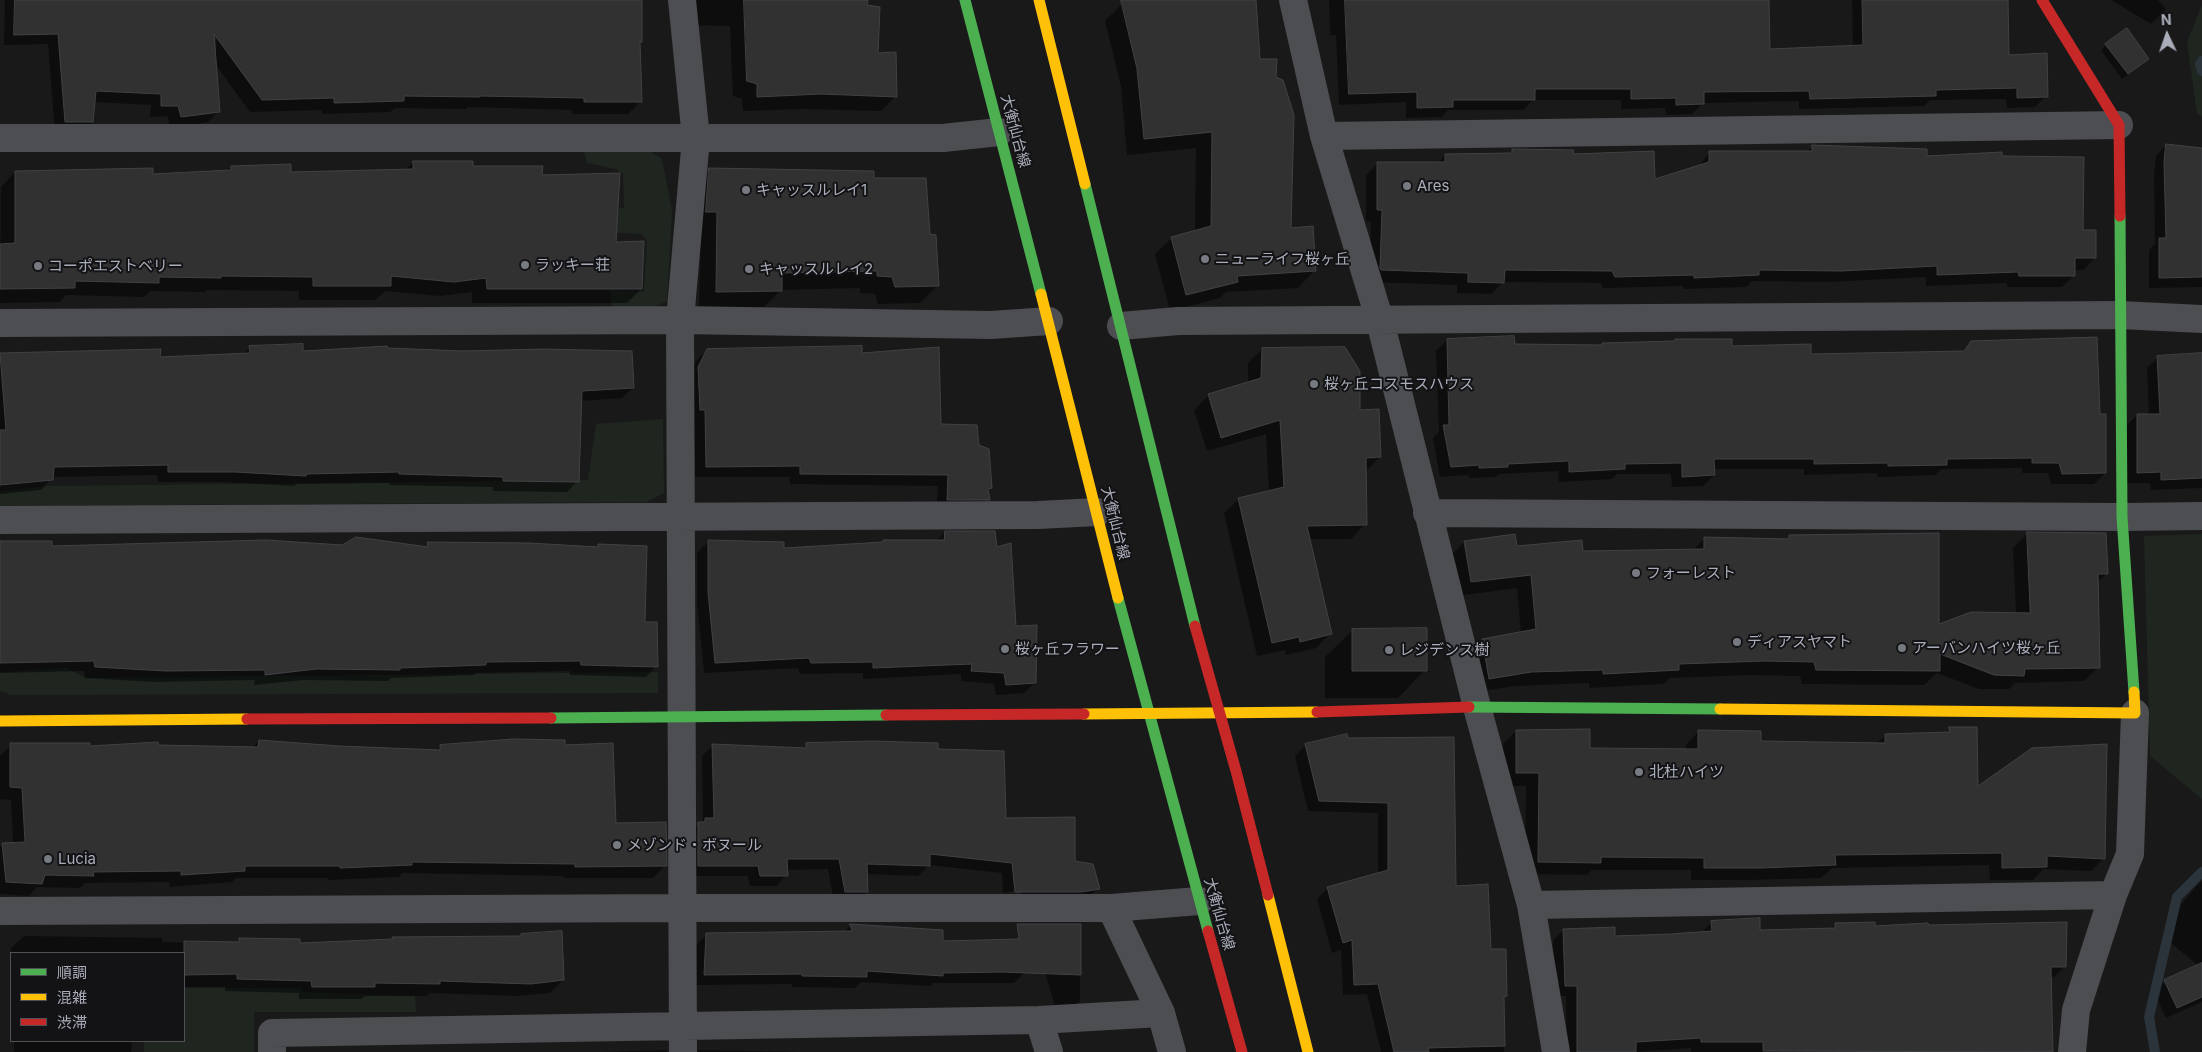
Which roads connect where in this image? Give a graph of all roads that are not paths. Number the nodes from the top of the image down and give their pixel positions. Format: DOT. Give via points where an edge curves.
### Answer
graph roads {
  1 [pos="682,0"];
  2 [pos="965,0"];
  3 [pos="1039,0"];
  4 [pos="1293,0"];
  5 [pos="2042,0"];
  6 [pos="2119,125"];
  7 [pos="999,132"];
  8 [pos="1324,136"];
  9 [pos="0,138"];
  10 [pos="696,138"];
  11 [pos="2120,315"];
  12 [pos="2202,319"];
  13 [pos="680,320"];
  14 [pos="1049,321"];
  15 [pos="1380,321"];
  16 [pos="0,323"];
  17 [pos="1121,326"];
  18 [pos="1097,512"];
  19 [pos="1427,513"];
  20 [pos="680,516"];
  21 [pos="2202,516"];
  22 [pos="2122,517"];
  23 [pos="0,520"];
  24 [pos="1477,706"];
  25 [pos="2135,712"];
  26 [pos="1148,713"];
  27 [pos="1218,713"];
  28 [pos="681,716"];
  29 [pos="0,721"];
  30 [pos="2113,895"];
  31 [pos="1199,901"];
  32 [pos="1532,905"];
  33 [pos="682,908"];
  34 [pos="1112,908"];
  35 [pos="0,911"];
  36 [pos="1161,1013"];
  37 [pos="1039,1020"];
  38 [pos="683,1039"];
  39 [pos="272,1052"];
  40 [pos="1049,1052"];
  41 [pos="1172,1052"];
  42 [pos="1242,1052"];
  43 [pos="1308,1052"];
  44 [pos="1556,1052"];
  45 [pos="2072,1052"];
  1 -- 10 [label="street"];
  2 -- 7 [label="street, 大衡仙台線"];
  3 -- 17 [label="street"];
  4 -- 8 [label="street"];
  5 -- 6 [label="street"];
  6 -- 8 [label="street"];
  6 -- 11 [label="street"];
  7 -- 10 [label="street" via="943,138"];
  7 -- 14 [label="street, 大衡仙台線"];
  8 -- 15 [label="street"];
  9 -- 10 [label="street"];
  10 -- 13 [label="street"];
  11 -- 12 [label="street"];
  11 -- 15 [label="street"];
  11 -- 22 [label="street"];
  13 -- 14 [label="street" via="991,325"];
  13 -- 16 [label="street"];
  13 -- 20 [label="street"];
  14 -- 18 [label="street, 大衡仙台線"];
  15 -- 17 [label="street" via="1178,321"];
  15 -- 19 [label="street"];
  17 -- 27 [label="street"];
  18 -- 20 [label="street"];
  18 -- 26 [label="street, 大衡仙台線"];
  19 -- 22 [label="street"];
  19 -- 24 [label="street"];
  20 -- 23 [label="street"];
  20 -- 28 [label="street"];
  21 -- 22 [label="street"];
  22 -- 25 [label="street"];
  24 -- 25 [label="street"];
  24 -- 27 [label="street"];
  24 -- 32 [label="street"];
  25 -- 30 [label="street" via="2130,854"];
  26 -- 27 [label="street"];
  26 -- 28 [label="street"];
  26 -- 31 [label="street, 大衡仙台線"];
  27 -- 43 [label="street" via="1236,771"];
  28 -- 29 [label="street"];
  28 -- 33 [label="street"];
  30 -- 32 [label="street"];
  30 -- 45 [label="street" via="2076,1010"];
  31 -- 34 [label="street"];
  31 -- 42 [label="street, 大衡仙台線"];
  32 -- 44 [label="street"];
  33 -- 34 [label="street"];
  33 -- 35 [label="street"];
  33 -- 38 [label="street"];
  34 -- 36 [label="street"];
  36 -- 37 [label="street"];
  36 -- 41 [label="street"];
  37 -- 38 [label="street"];
  37 -- 40 [label="street"];
  38 -- 39 [label="street" via="272,1033"];
}
